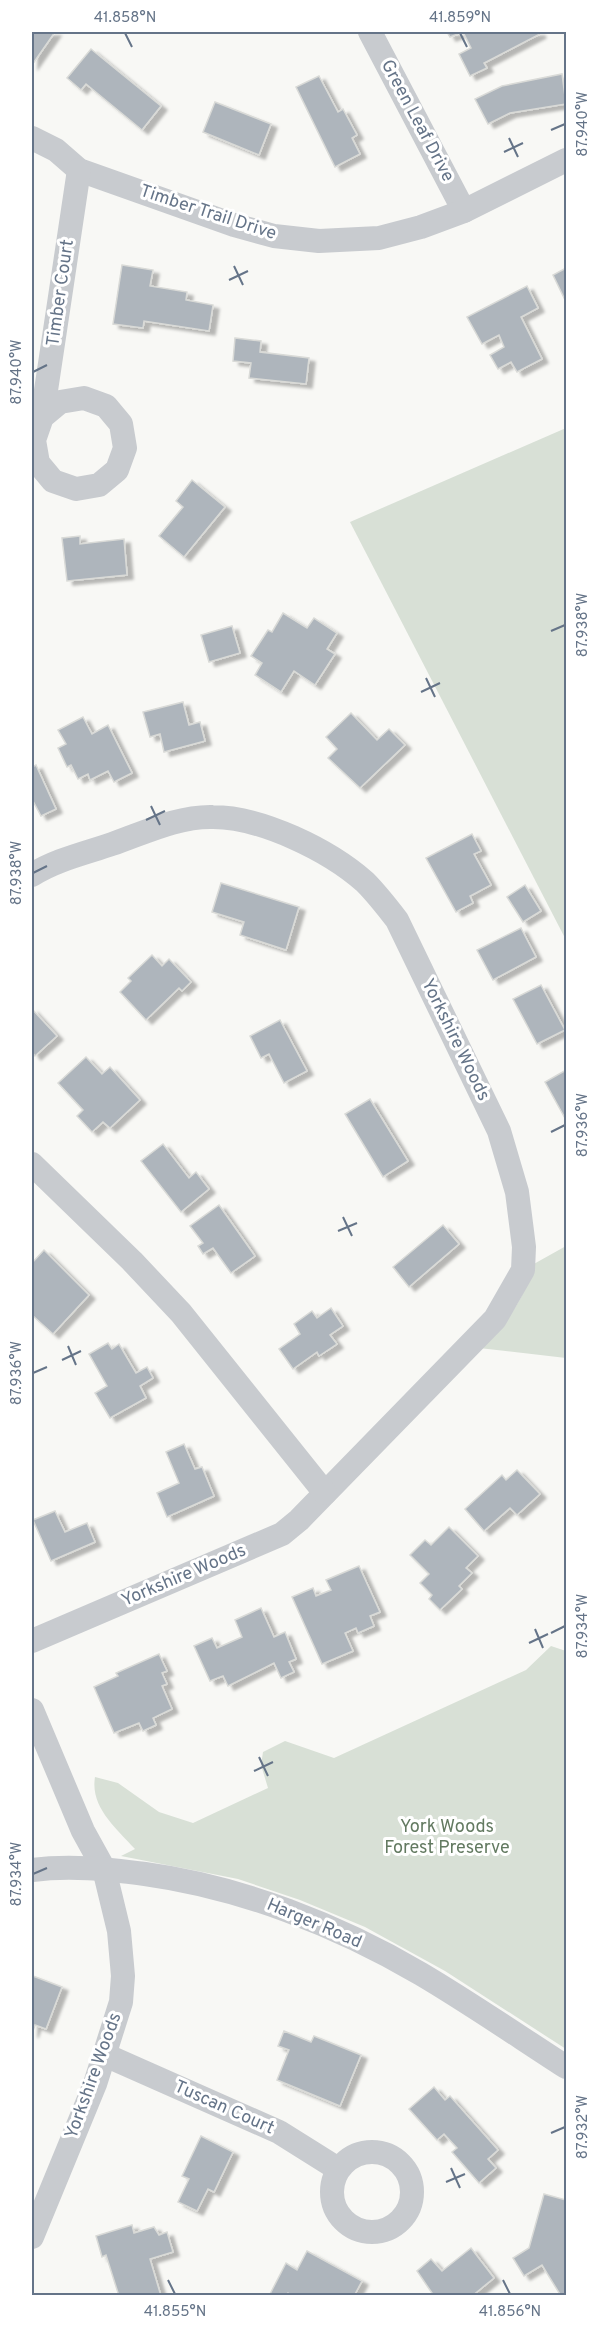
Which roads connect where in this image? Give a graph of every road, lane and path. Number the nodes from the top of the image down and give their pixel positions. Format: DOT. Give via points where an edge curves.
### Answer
graph roads {
  1 [pos="370,32"];
  2 [pos="32,138"];
  3 [pos="567,160"];
  4 [pos="79,170"];
  5 [pos="464,211"];
  6 [pos="42,417"];
  7 [pos="32,875"];
  8 [pos="32,1164"];
  9 [pos="325,1493"];
  10 [pos="32,1641"];
  11 [pos="32,1710"];
  12 [pos="104,1869"];
  13 [pos="32,1870"];
  14 [pos="105,2055"];
  15 [pos="567,2067"];
  16 [pos="338,2169"];
  17 [pos="32,2237"];
  1 -- 5 [label="street, Green Leaf Drive"];
  2 -- 4 [label="street, Timber Trail Drive" via="56,150"];
  3 -- 5 [label="street, Timber Trail Drive"];
  4 -- 5 [label="street, Timber Trail Drive" via="234,225 296,239 380,237 421,228"];
  4 -- 6 [label="street, Timber Court"];
  7 -- 9 [label="street, Yorkshire Woods" via="190,819 233,818 288,834 363,881 397,920 499,1131 517,1192 524,1247 518,1282 495,1319"];
  8 -- 9 [label="street" via="182,1313"];
  9 -- 10 [label="street, Yorkshire Woods" via="282,1534"];
  11 -- 12 [label="street, Yorkshire Woods" via="83,1831"];
  12 -- 13 [label="street, Harger Road" via="70,1866"];
  12 -- 14 [label="street, Yorkshire Woods" via="119,1931 123,1976 121,2002"];
  12 -- 15 [label="street, Harger Road" via="237,1893 341,1933 421,1974"];
  14 -- 16 [label="street, Tuscan Court" via="279,2132"];
  14 -- 17 [label="street, Yorkshire Woods"];
}
